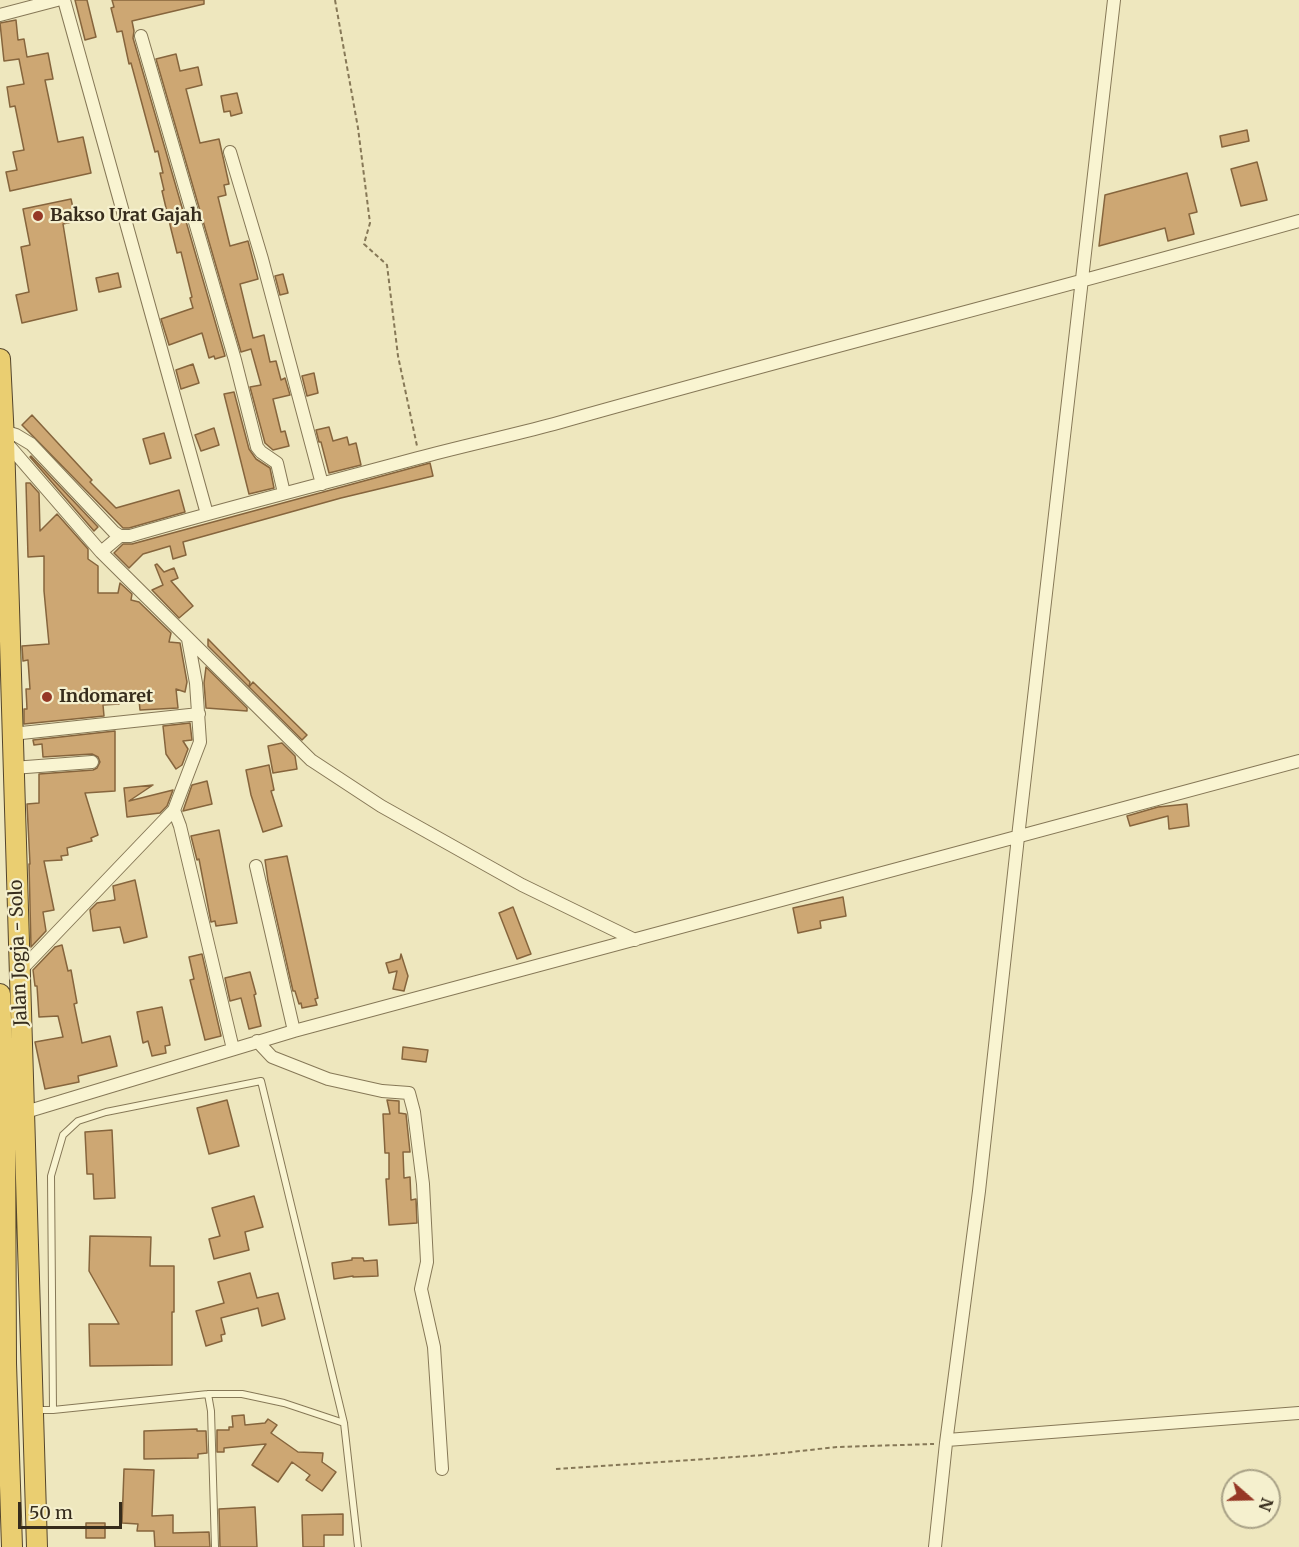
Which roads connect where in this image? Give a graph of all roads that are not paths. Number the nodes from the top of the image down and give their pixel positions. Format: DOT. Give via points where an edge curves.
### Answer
graph roads {
  1 [pos="57,0"];
  2 [pos="64,0"];
  3 [pos="1114,0"];
  4 [pos="0,15"];
  5 [pos="141,36"];
  6 [pos="230,152"];
  7 [pos="1299,221"];
  8 [pos="1083,281"];
  9 [pos="0,360"];
  10 [pos="3,434"];
  11 [pos="322,484"];
  12 [pos="285,493"];
  13 [pos="207,514"];
  14 [pos="120,536"];
  15 [pos="101,552"];
  16 [pos="188,639"];
  17 [pos="199,714"];
  18 [pos="12,734"];
  19 [pos="1299,760"];
  20 [pos="92,762"];
  21 [pos="13,768"];
  22 [pos="174,810"];
  23 [pos="1018,837"];
  24 [pos="256,866"];
  25 [pos="635,940"];
  26 [pos="20,971"];
  27 [pos="0,994"];
  28 [pos="294,1031"];
  29 [pos="257,1041"];
  30 [pos="232,1049"];
  31 [pos="15,1115"];
  32 [pos="3,1192"];
  33 [pos="208,1394"];
  34 [pos="33,1410"];
  35 [pos="53,1410"];
  36 [pos="1299,1413"];
  37 [pos="344,1423"];
  38 [pos="946,1442"];
  39 [pos="442,1469"];
  40 [pos="12,1547"];
  41 [pos="37,1547"];
  42 [pos="215,1547"];
  43 [pos="358,1547"];
  44 [pos="935,1547"];
  1 -- 4 [label="street"];
  2 -- 13 [label="street"];
  3 -- 8 [label="street"];
  5 -- 12 [label="street" via="257,447 277,463"];
  6 -- 11 [label="street"];
  7 -- 8 [label="street"];
  8 -- 11 [label="street"];
  8 -- 23 [label="street"];
  9 -- 10 [label="highway, Jalan Jogja - Solo"];
  10 -- 14 [label="street" via="31,444"];
  10 -- 15 [label="street"];
  10 -- 18 [label="highway, Jalan Jogja - Solo"];
  11 -- 12 [label="street"];
  12 -- 13 [label="street"];
  13 -- 14 [label="street"];
  14 -- 15 [label="street"];
  15 -- 16 [label="street"];
  16 -- 17 [label="street"];
  16 -- 25 [label="street" via="311,760 381,806 522,885"];
  17 -- 18 [label="street"];
  17 -- 22 [label="street" via="200,742"];
  18 -- 21 [label="highway, Jalan Jogja - Solo"];
  19 -- 23 [label="street"];
  20 -- 21 [label="street"];
  21 -- 26 [label="highway, Jalan Jogja - Solo"];
  22 -- 26 [label="street"];
  22 -- 30 [label="street"];
  23 -- 25 [label="street"];
  23 -- 38 [label="street" via="979,1191"];
  24 -- 28 [label="street"];
  25 -- 28 [label="street"];
  26 -- 31 [label="highway, Jalan Jogja - Solo"];
  27 -- 31 [label="highway, Jalan Jogja - Solo"];
  28 -- 29 [label="street"];
  29 -- 30 [label="street"];
  29 -- 39 [label="street" via="272,1057 328,1078 409,1093 423,1184 427,1262 422,1289 435,1347"];
  30 -- 31 [label="street"];
  31 -- 32 [label="highway, Jalan Jogja - Solo"];
  31 -- 34 [label="highway, Jalan Jogja - Solo"];
  32 -- 40 [label="highway, Jalan Jogja - Solo"];
  33 -- 35 [label="lane"];
  33 -- 37 [label="lane" via="242,1394"];
  33 -- 42 [label="lane"];
  34 -- 35 [label="lane"];
  34 -- 41 [label="highway, Jalan Jogja - Solo"];
  35 -- 37 [label="lane" via="51,1176 63,1135 78,1121 106,1112 261,1081"];
  36 -- 38 [label="street"];
  37 -- 43 [label="lane"];
  38 -- 44 [label="street"];
}
